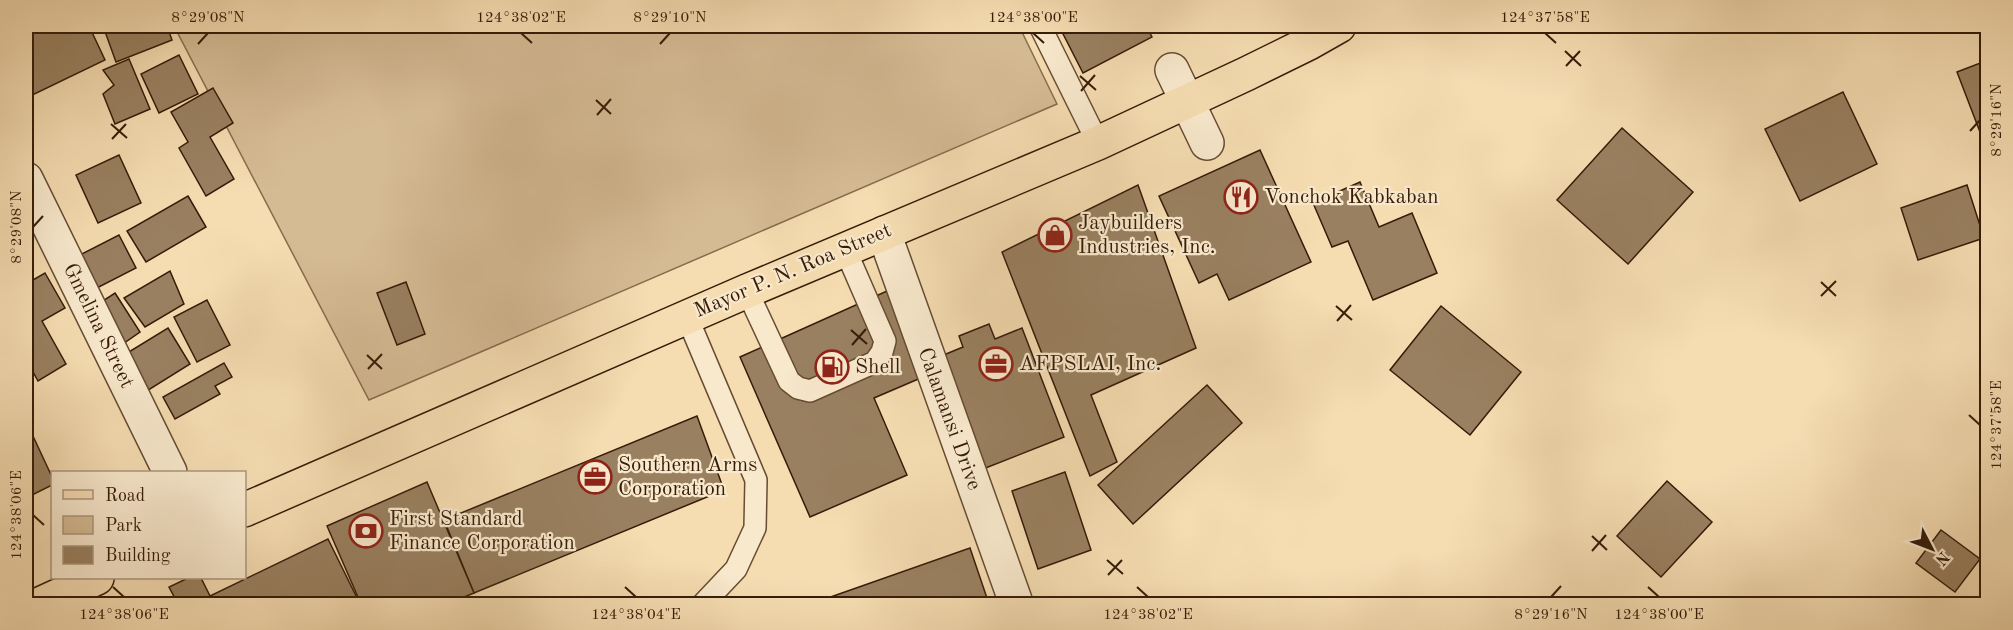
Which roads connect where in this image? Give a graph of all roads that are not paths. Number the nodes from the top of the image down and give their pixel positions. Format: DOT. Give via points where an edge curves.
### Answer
graph roads {
  1 [pos="1040,26"];
  2 [pos="1339,26"];
  3 [pos="1172,70"];
  4 [pos="1188,103"];
  5 [pos="1098,143"];
  6 [pos="1207,143"];
  7 [pos="26,179"];
  8 [pos="884,233"];
  9 [pos="845,249"];
  10 [pos="747,291"];
  11 [pos="687,317"];
  12 [pos="170,471"];
  13 [pos="246,509"];
  14 [pos="95,579"];
  15 [pos="40,604"];
  16 [pos="703,604"];
  17 [pos="1015,604"];
  1 -- 5 [label="lane"];
  2 -- 4 [label="main road, Mayor P. N. Roa Street"];
  3 -- 4 [label="street"];
  4 -- 5 [label="main road, Mayor P. N. Roa Street"];
  4 -- 6 [label="street"];
  5 -- 8 [label="main road, Mayor P. N. Roa Street"];
  7 -- 12 [label="street, Gmelina Street"];
  8 -- 9 [label="main road, Mayor P. N. Roa Street"];
  8 -- 17 [label="street, Calamansi Drive"];
  9 -- 10 [label="main road, Mayor P. N. Roa Street"];
  9 -- 10 [label="lane" via="885,341 875,362 810,391 789,381"];
  10 -- 11 [label="main road, Mayor P. N. Roa Street"];
  11 -- 13 [label="main road, Mayor P. N. Roa Street"];
  11 -- 16 [label="lane" via="756,480 755,528 736,569"];
  14 -- 15 [label="main road"];
}
